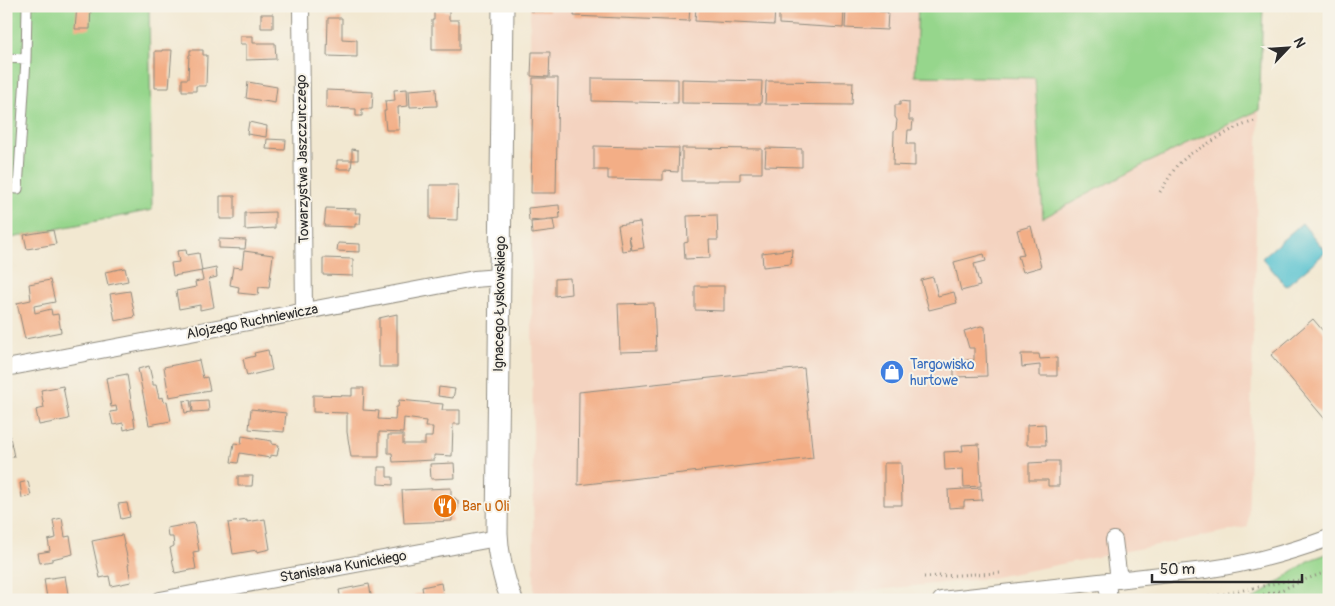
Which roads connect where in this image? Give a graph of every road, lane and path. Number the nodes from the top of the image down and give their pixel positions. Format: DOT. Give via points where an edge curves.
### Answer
graph roads {
  1 [pos="27,6"];
  2 [pos="301,6"];
  3 [pos="503,6"];
  4 [pos="6,58"];
  5 [pos="26,59"];
  6 [pos="1257,120"];
  7 [pos="6,188"];
  8 [pos="1160,192"];
  9 [pos="499,277"];
  10 [pos="304,311"];
  11 [pos="6,368"];
  12 [pos="497,538"];
  13 [pos="1329,538"];
  14 [pos="1114,540"];
  15 [pos="1329,571"];
  16 [pos="1113,580"];
  17 [pos="1304,580"];
  18 [pos="1028,595"];
  19 [pos="160,600"];
  20 [pos="512,600"];
  21 [pos="941,600"];
  22 [pos="1109,600"];
  23 [pos="1189,600"];
  24 [pos="1239,600"];
  1 -- 5 [label="lane"];
  2 -- 10 [label="street, Towarzystwa Jaszczurczego"];
  3 -- 9 [label="street, Ignacego Łyskowskiego"];
  4 -- 5 [label="lane"];
  5 -- 7 [label="lane" via="18,189"];
  6 -- 8 [label="path" via="1232,129 1190,154 1177,165"];
  9 -- 10 [label="street, Alojzego Ruchniewicza"];
  9 -- 12 [label="street, Ignacego Łyskowskiego"];
  10 -- 11 [label="street, Alojzego Ruchniewicza"];
  12 -- 19 [label="street, Stanisława Kunickiego"];
  12 -- 20 [label="street, Ignacego Łyskowskiego" via="500,566"];
  13 -- 16 [label="street" via="1238,565"];
  14 -- 16 [label="street"];
  15 -- 17 [label="path"];
  16 -- 18 [label="street"];
  16 -- 22 [label="street"];
  17 -- 23 [label="path"];
  17 -- 24 [label="path" via="1280,591"];
  18 -- 21 [label="street"];
}
